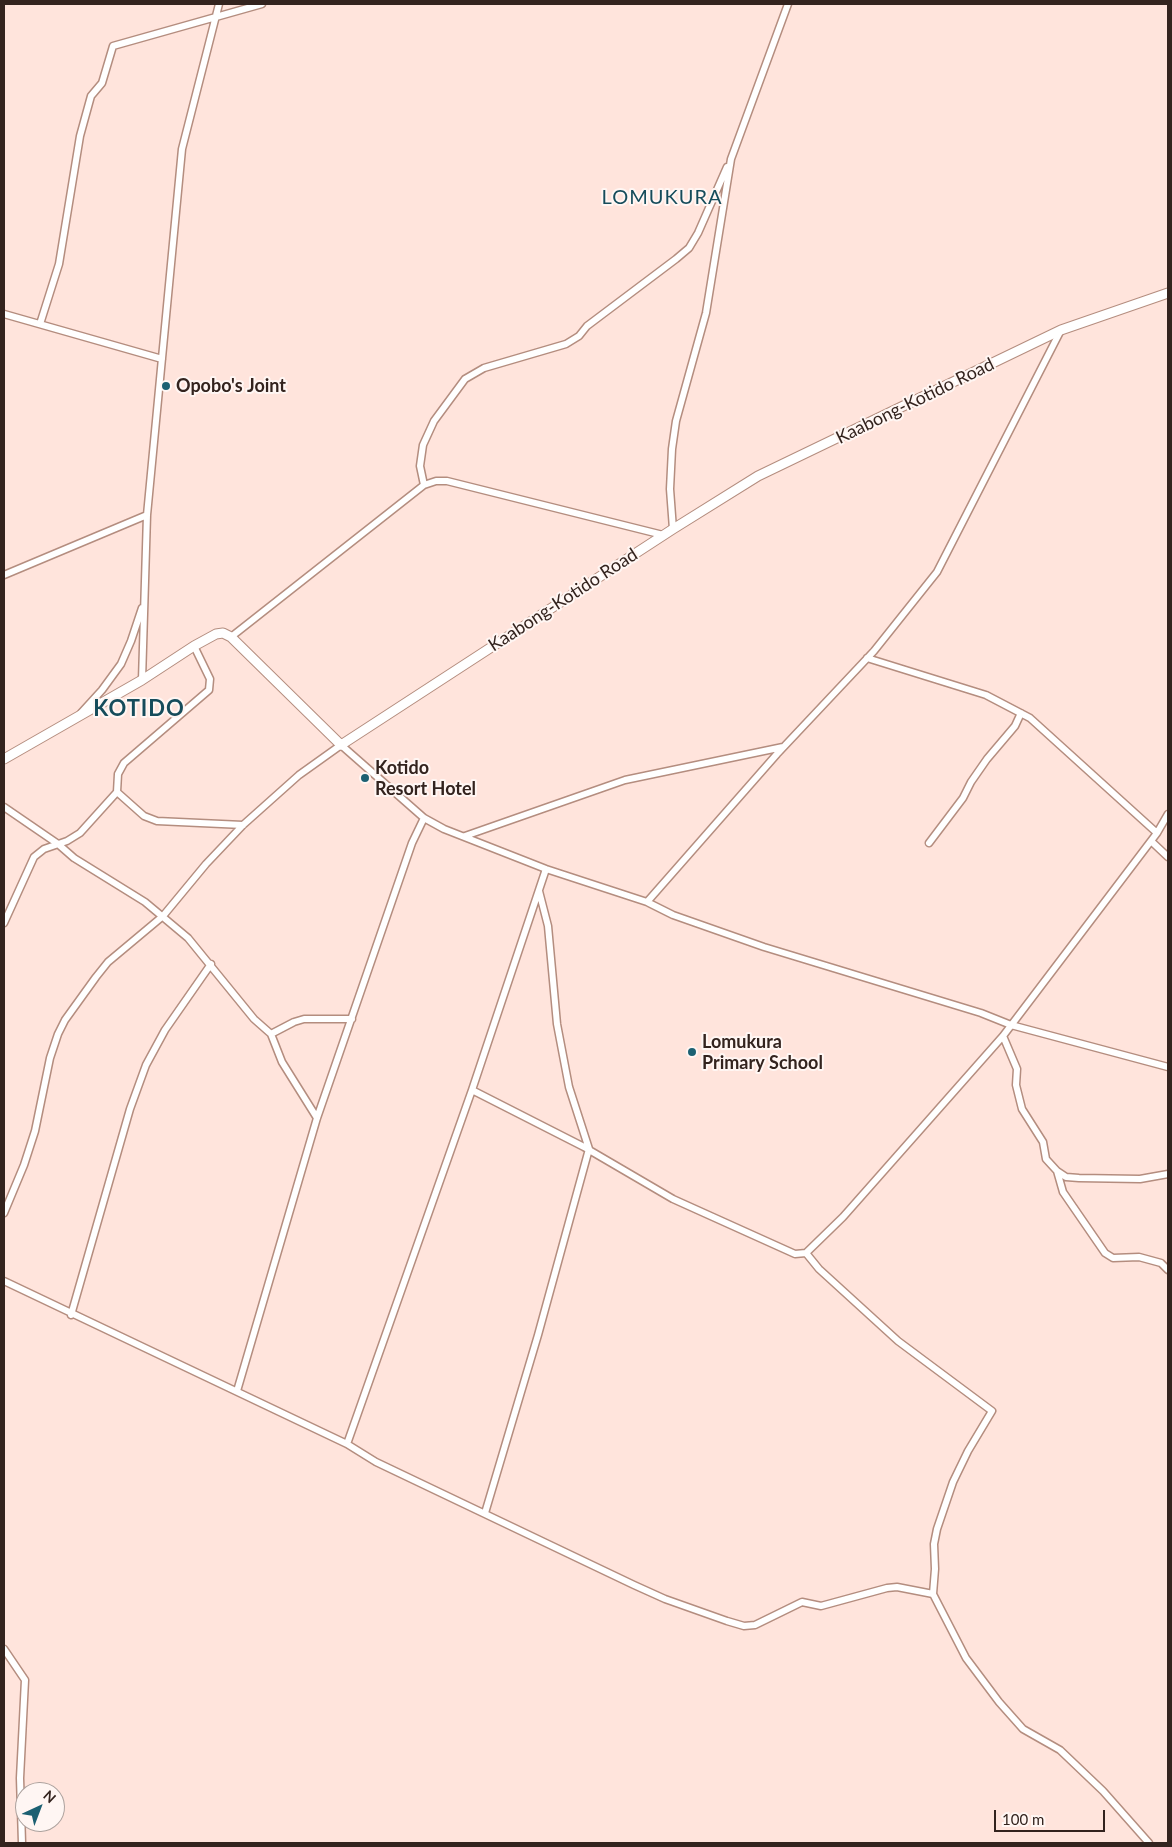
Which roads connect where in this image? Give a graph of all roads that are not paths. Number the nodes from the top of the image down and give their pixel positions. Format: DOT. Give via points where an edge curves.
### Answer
graph roads {
  1 [pos="219,4"];
  2 [pos="262,4"];
  3 [pos="788,4"];
  4 [pos="217,17"];
  5 [pos="731,159"];
  6 [pos="1168,293"];
  7 [pos="4,314"];
  8 [pos="40,324"];
  9 [pos="1061,330"];
  10 [pos="162,359"];
  11 [pos="424,485"];
  12 [pos="147,515"];
  13 [pos="672,529"];
  14 [pos="662,535"];
  15 [pos="4,575"];
  16 [pos="144,600"];
  17 [pos="231,637"];
  18 [pos="194,646"];
  19 [pos="867,658"];
  20 [pos="142,680"];
  21 [pos="1021,713"];
  22 [pos="78,716"];
  23 [pos="341,745"];
  24 [pos="783,747"];
  25 [pos="4,758"];
  26 [pos="117,792"];
  27 [pos="4,807"];
  28 [pos="1168,814"];
  29 [pos="424,818"];
  30 [pos="242,825"];
  31 [pos="1157,833"];
  32 [pos="465,836"];
  33 [pos="1151,840"];
  34 [pos="929,843"];
  35 [pos="58,844"];
  36 [pos="1168,857"];
  37 [pos="546,869"];
  38 [pos="539,891"];
  39 [pos="647,902"];
  40 [pos="163,916"];
  41 [pos="4,923"];
  42 [pos="211,964"];
  43 [pos="352,1019"];
  44 [pos="1012,1025"];
  45 [pos="270,1034"];
  46 [pos="1003,1036"];
  47 [pos="1168,1067"];
  48 [pos="472,1090"];
  49 [pos="317,1118"];
  50 [pos="589,1150"];
  51 [pos="1057,1171"];
  52 [pos="1168,1174"];
  53 [pos="4,1214"];
  54 [pos="806,1253"];
  55 [pos="1168,1270"];
  56 [pos="4,1281"];
  57 [pos="71,1315"];
  58 [pos="237,1391"];
  59 [pos="348,1444"];
  60 [pos="485,1513"];
  61 [pos="933,1594"];
  62 [pos="4,1649"];
  63 [pos="22,1843"];
  64 [pos="1149,1843"];
  1 -- 4 [label="street"];
  2 -- 4 [label="street"];
  3 -- 5 [label="street"];
  4 -- 8 [label="street" via="113,46 102,83 91,96 80,136 59,264"];
  4 -- 10 [label="street" via="182,149"];
  5 -- 11 [label="street" via="698,233 689,248 676,259 566,344 484,368 465,379 434,421 423,445 420,466"];
  5 -- 13 [label="street" via="706,313 676,422 670,488"];
  6 -- 9 [label="street, Kaabong-Kotido Road"];
  7 -- 8 [label="street"];
  8 -- 10 [label="street"];
  9 -- 13 [label="street, Kaabong-Kotido Road" via="758,476"];
  9 -- 19 [label="street" via="936,572"];
  10 -- 12 [label="street"];
  11 -- 14 [label="street" via="447,481"];
  11 -- 17 [label="street"];
  12 -- 15 [label="street"];
  12 -- 16 [label="street"];
  13 -- 14 [label="street, Kaabong-Kotido Road"];
  14 -- 23 [label="street, Kaabong-Kotido Road"];
  16 -- 20 [label="street"];
  16 -- 22 [label="street" via="121,664"];
  17 -- 18 [label="street" via="216,634"];
  17 -- 23 [label="street"];
  18 -- 20 [label="street"];
  18 -- 26 [label="street" via="210,679 210,688 124,763 118,774"];
  19 -- 21 [label="street" via="986,695"];
  19 -- 24 [label="street"];
  20 -- 22 [label="street"];
  21 -- 31 [label="street"];
  21 -- 34 [label="street" via="1015,726 987,759"];
  22 -- 25 [label="street"];
  23 -- 29 [label="street"];
  23 -- 30 [label="street" via="299,775"];
  24 -- 32 [label="street" via="625,780"];
  24 -- 39 [label="street"];
  26 -- 30 [label="street" via="144,816 157,821"];
  26 -- 35 [label="street" via="80,833"];
  27 -- 35 [label="street"];
  28 -- 31 [label="street"];
  29 -- 32 [label="street"];
  29 -- 43 [label="street" via="412,843"];
  30 -- 40 [label="street"];
  31 -- 33 [label="street"];
  32 -- 37 [label="street"];
  33 -- 36 [label="street"];
  33 -- 44 [label="street"];
  35 -- 40 [label="street"];
  35 -- 41 [label="street" via="34,857"];
  37 -- 38 [label="street"];
  37 -- 39 [label="street"];
  38 -- 48 [label="street"];
  38 -- 50 [label="street" via="548,926 556,1024 569,1087"];
  39 -- 44 [label="street" via="673,915 764,947"];
  40 -- 42 [label="street"];
  40 -- 53 [label="street" via="108,962 65,1020 50,1058 41,1106 24,1165"];
  42 -- 45 [label="street" via="254,1019"];
  42 -- 57 [label="street" via="165,1030 146,1065 130,1109"];
  43 -- 45 [label="street" via="304,1019"];
  43 -- 49 [label="street"];
  44 -- 46 [label="street"];
  44 -- 47 [label="street"];
  45 -- 49 [label="street" via="282,1062"];
  46 -- 51 [label="street" via="1017,1069 1016,1086 1022,1109 1043,1142 1046,1159"];
  46 -- 54 [label="street" via="843,1217"];
  48 -- 50 [label="street"];
  48 -- 59 [label="street"];
  49 -- 58 [label="street"];
  50 -- 54 [label="street" via="673,1199 796,1254"];
  50 -- 60 [label="street"];
  51 -- 52 [label="street" via="1066,1177 1079,1178 1145,1178"];
  51 -- 55 [label="street" via="1063,1192 1105,1253 1113,1258 1139,1257 1161,1263"];
  54 -- 61 [label="street" via="892,1336 992,1411 953,1482 937,1529"];
  56 -- 57 [label="street"];
  57 -- 58 [label="street"];
  58 -- 59 [label="street"];
  59 -- 60 [label="street" via="376,1462"];
  60 -- 61 [label="street" via="665,1599 744,1626 760,1623 802,1602 821,1606 874,1590 897,1587"];
  61 -- 64 [label="street" via="966,1658 1004,1709 1023,1728 1067,1756"];
  62 -- 63 [label="street" via="25,1680 20,1778"];
}
